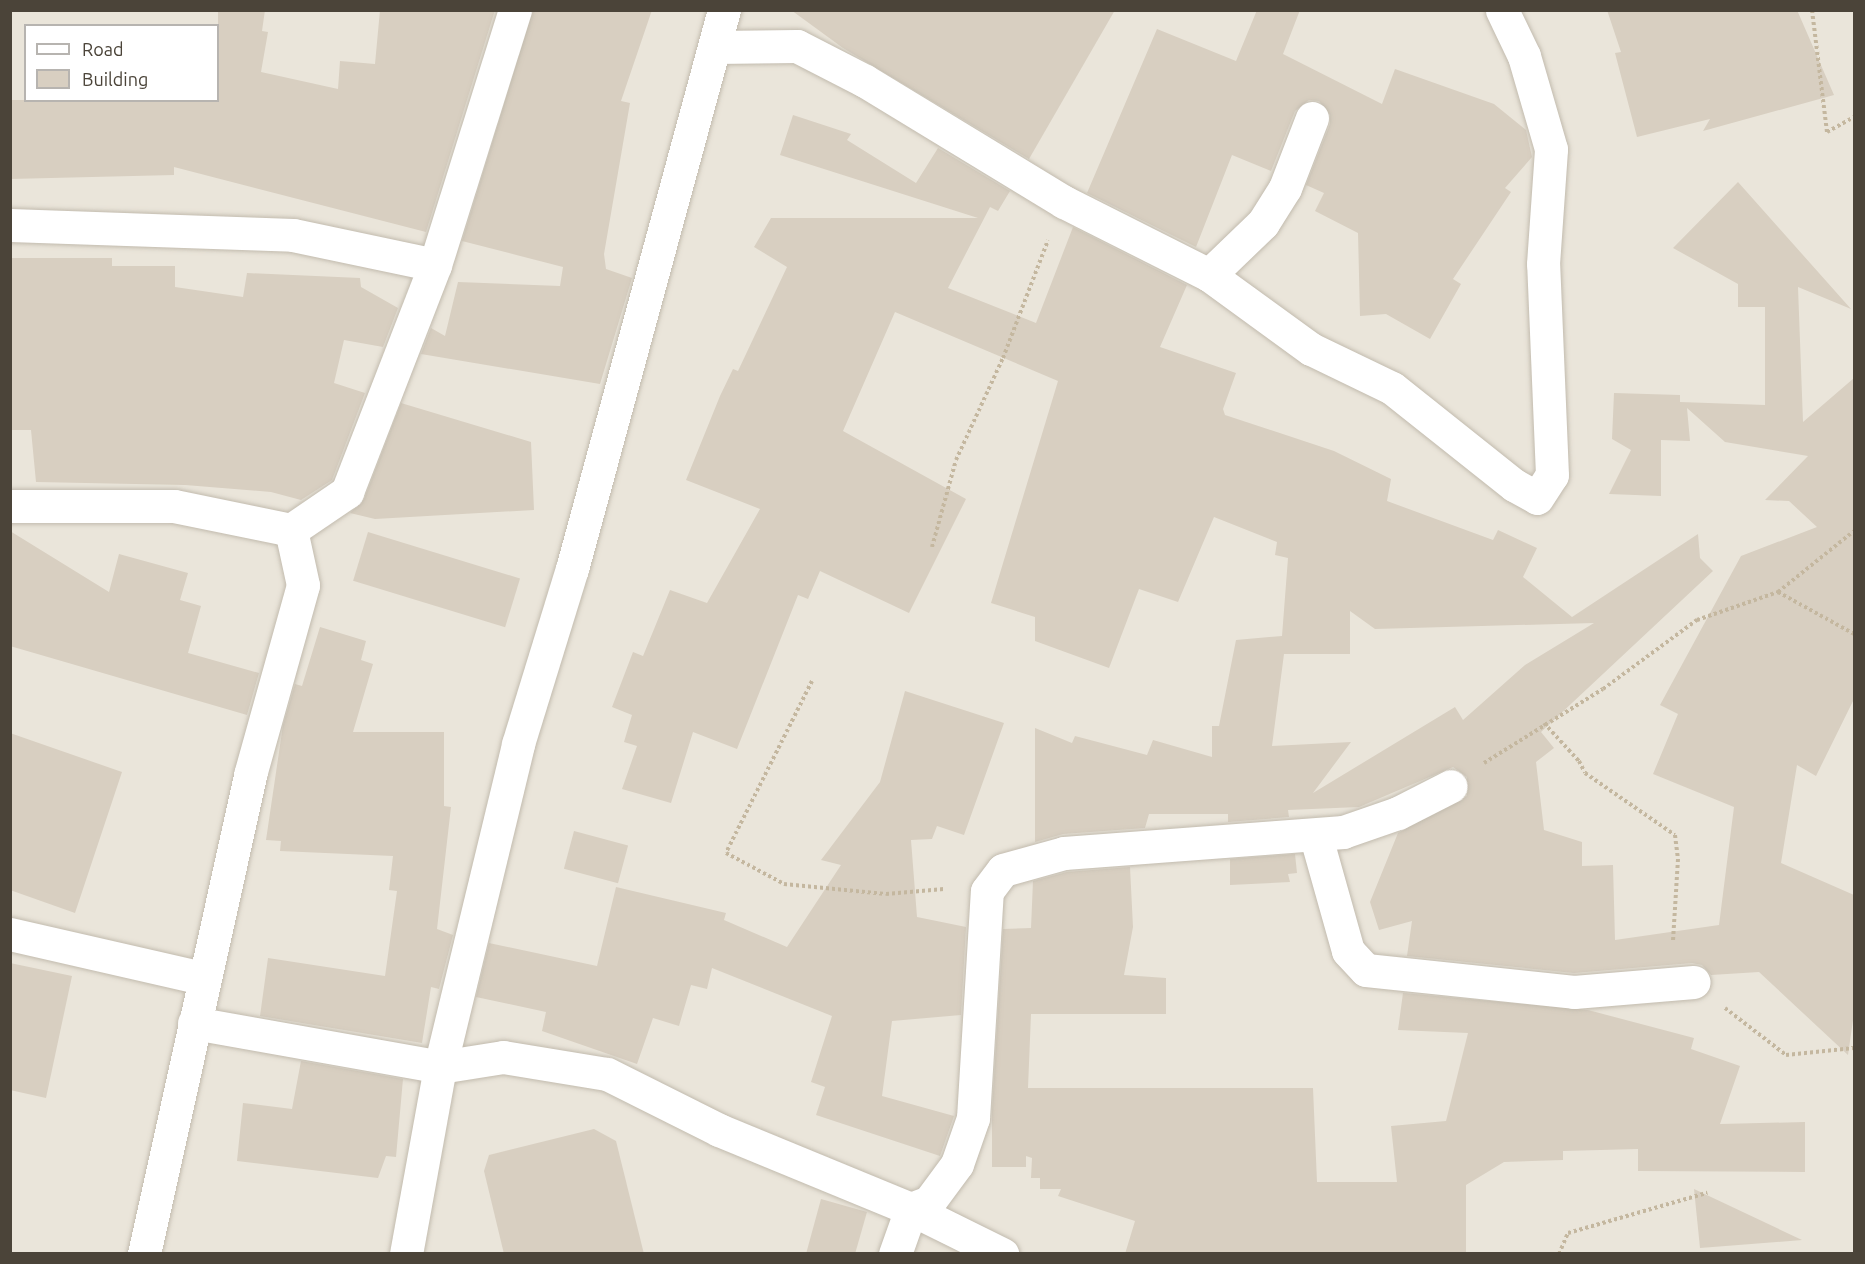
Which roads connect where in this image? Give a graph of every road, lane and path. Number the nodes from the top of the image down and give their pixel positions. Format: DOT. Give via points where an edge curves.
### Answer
graph roads {
  1 [pos="515,10"];
  2 [pos="724,10"];
  3 [pos="1502,10"];
  4 [pos="1812,10"];
  5 [pos="715,47"];
  6 [pos="1854,117"];
  7 [pos="1312,118"];
  8 [pos="1064,202"];
  9 [pos="10,225"];
  10 [pos="435,266"];
  11 [pos="1209,275"];
  12 [pos="10,506"];
  13 [pos="291,530"];
  14 [pos="1854,531"];
  15 [pos="932,547"];
  16 [pos="1778,592"];
  17 [pos="1854,634"];
  18 [pos="812,681"];
  19 [pos="1544,723"];
  20 [pos="1451,786"];
  21 [pos="1316,837"];
  22 [pos="987,891"];
  23 [pos="10,934"];
  24 [pos="202,978"];
  25 [pos="1684,983"];
  26 [pos="194,1023"];
  27 [pos="1854,1048"];
  28 [pos="440,1067"];
  29 [pos="1707,1193"];
  30 [pos="911,1209"];
  31 [pos="144,1254"];
  32 [pos="406,1254"];
  33 [pos="895,1254"];
  34 [pos="1002,1254"];
  35 [pos="1559,1254"];
  1 -- 10 [label="street"];
  2 -- 5 [label="street"];
  3 -- 11 [label="street" via="1524,56 1551,149 1543,264 1552,476 1537,498 1392,388 1311,350"];
  4 -- 6 [label="path" via="1827,132"];
  5 -- 8 [label="street" via="797,46 865,81"];
  5 -- 28 [label="street" via="572,569 518,744"];
  7 -- 11 [label="street" via="1285,188 1263,223"];
  8 -- 11 [label="street"];
  8 -- 15 [label="path" via="1003,358 956,460"];
  9 -- 10 [label="street" via="293,235"];
  10 -- 13 [label="street" via="347,492"];
  12 -- 13 [label="street" via="174,506"];
  13 -- 24 [label="street" via="303,585 250,775"];
  14 -- 16 [label="path"];
  16 -- 17 [label="path"];
  16 -- 19 [label="path" via="1697,620 1603,689"];
  18 -- 22 [label="path" via="726,853 784,884 886,894"];
  19 -- 20 [label="path"];
  19 -- 25 [label="path" via="1579,760 1585,774 1675,835"];
  20 -- 21 [label="street" via="1398,813"];
  21 -- 22 [label="street" via="1064,854 1003,870"];
  21 -- 25 [label="street" via="1348,951 1366,970 1574,992"];
  22 -- 30 [label="street" via="973,1118 957,1164 929,1202"];
  23 -- 24 [label="street"];
  24 -- 26 [label="street"];
  25 -- 27 [label="path" via="1786,1054"];
  26 -- 28 [label="street"];
  26 -- 31 [label="street"];
  28 -- 30 [label="street" via="502,1057 607,1074 719,1130"];
  28 -- 32 [label="street"];
  29 -- 35 [label="path" via="1568,1233"];
  30 -- 33 [label="street"];
  30 -- 34 [label="street"];
}
